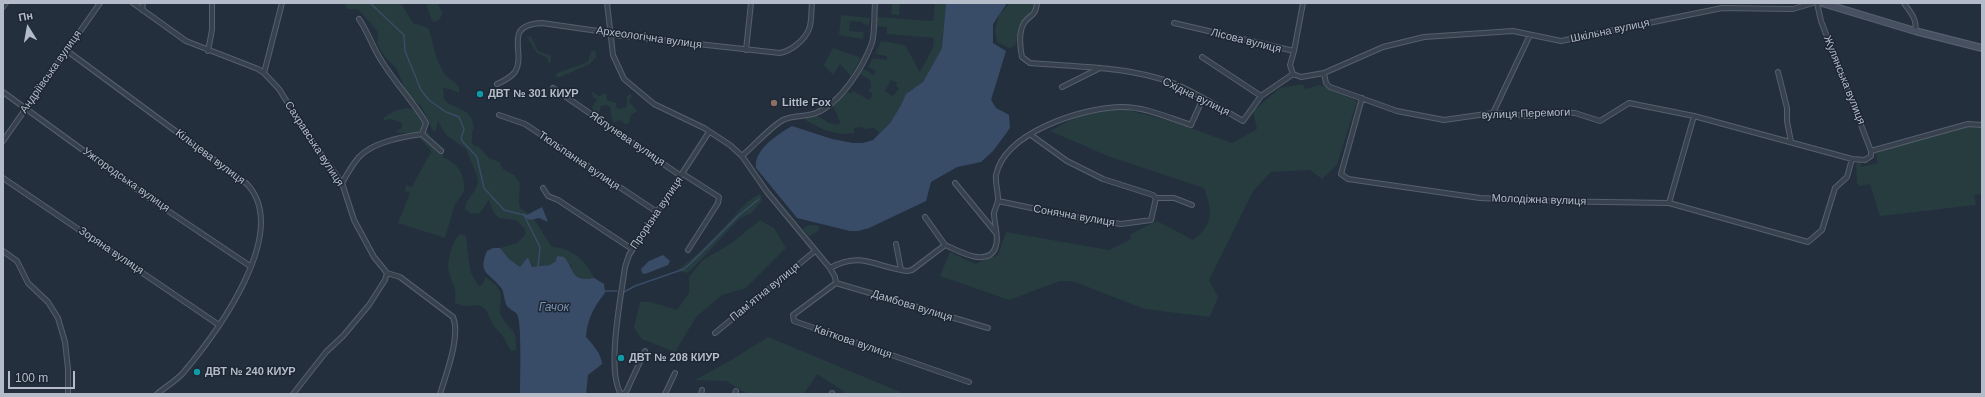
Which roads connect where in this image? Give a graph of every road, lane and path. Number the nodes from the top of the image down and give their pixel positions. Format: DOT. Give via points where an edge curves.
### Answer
graph roads {
  1 [pos="100,3"];
  2 [pos="133,3"];
  3 [pos="143,3"];
  4 [pos="212,3"];
  5 [pos="282,3"];
  6 [pos="607,3"];
  7 [pos="751,3"];
  8 [pos="812,3"];
  9 [pos="874,3"];
  10 [pos="1037,3"];
  11 [pos="1303,3"];
  12 [pos="1813,3"];
  13 [pos="1817,3"];
  14 [pos="1822,3"];
  15 [pos="1904,3"];
  16 [pos="142,10"];
  17 [pos="359,19"];
  18 [pos="1174,23"];
  19 [pos="1915,31"];
  20 [pos="609,33"];
  21 [pos="1530,35"];
  22 [pos="1982,48"];
  23 [pos="66,50"];
  24 [pos="746,50"];
  25 [pos="208,51"];
  26 [pos="1294,51"];
  27 [pos="1202,57"];
  28 [pos="1100,68"];
  29 [pos="1778,72"];
  30 [pos="264,73"];
  31 [pos="1324,73"];
  32 [pos="1293,74"];
  33 [pos="497,84"];
  34 [pos="1062,87"];
  35 [pos="553,88"];
  36 [pos="3,92"];
  37 [pos="1261,96"];
  38 [pos="1203,98"];
  39 [pos="1362,98"];
  40 [pos="26,108"];
  41 [pos="1493,113"];
  42 [pos="499,115"];
  43 [pos="1694,116"];
  44 [pos="1982,125"];
  45 [pos="709,132"];
  46 [pos="422,134"];
  47 [pos="1031,135"];
  48 [pos="3,141"];
  49 [pos="1790,142"];
  50 [pos="441,151"];
  51 [pos="1871,153"];
  52 [pos="742,156"];
  53 [pos="1852,159"];
  54 [pos="682,175"];
  55 [pos="3,178"];
  56 [pos="342,183"];
  57 [pos="955,183"];
  58 [pos="543,188"];
  59 [pos="1156,198"];
  60 [pos="998,201"];
  61 [pos="1669,203"];
  62 [pos="1192,205"];
  63 [pos="657,212"];
  64 [pos="925,217"];
  65 [pos="997,235"];
  66 [pos="896,244"];
  67 [pos="945,245"];
  68 [pos="632,249"];
  69 [pos="688,250"];
  70 [pos="3,251"];
  71 [pos="815,251"];
  72 [pos="250,266"];
  73 [pos="830,268"];
  74 [pos="901,270"];
  75 [pos="387,273"];
  76 [pos="836,283"];
  77 [pos="219,325"];
  78 [pos="988,328"];
  79 [pos="715,333"];
  80 [pos="645,351"];
  81 [pos="675,373"];
  82 [pos="969,382"];
  83 [pos="68,394"];
  84 [pos="157,394"];
  85 [pos="293,394"];
  86 [pos="440,394"];
  87 [pos="622,394"];
  88 [pos="665,394"];
  1 -- 23 [label="street, Андріївська вулиця"];
  2 -- 16 [label="street, Сахравська вулиця"];
  3 -- 16 [label="street"];
  4 -- 25 [label="street" via="212,30"];
  5 -- 30 [label="street"];
  6 -- 20 [label="street"];
  7 -- 24 [label="street"];
  8 -- 24 [label="street, Археологічна вулиця" via="809,30 792,48 780,53"];
  9 -- 52 [label="street" via="872,41 862,63 831,105 816,113 780,123"];
  10 -- 28 [label="street, Східна вулиця" via="1036,13 1024,24 1020,44 1022,57 1030,63"];
  11 -- 26 [label="street, Лісова вулиця"];
  12 -- 21 [label="street, Шкільна вулиця" via="1793,8 1722,8 1561,41"];
  13 -- 51 [label="street, Жулянська вулиця" via="1821,21"];
  14 -- 19 [label="street"];
  15 -- 19 [label="street" via="1916,25"];
  16 -- 25 [label="street, Сахравська вулиця" via="186,41"];
  17 -- 46 [label="street" via="396,84 414,104 426,123"];
  18 -- 26 [label="street, Лісова вулиця"];
  19 -- 22 [label="street"];
  20 -- 24 [label="street, Археологічна вулиця"];
  20 -- 33 [label="street, Археологічна вулиця" via="542,23 526,26 516,42 519,62 515,71 508,79"];
  20 -- 45 [label="street" via="619,73 630,86 654,104"];
  21 -- 31 [label="street, Шкільна вулиця" via="1513,31 1424,37 1383,47"];
  21 -- 41 [label="street"];
  23 -- 40 [label="street, Андріївська вулиця"];
  23 -- 72 [label="street, Кільцева вулиця" via="250,188 260,210 262,224 260,239"];
  25 -- 30 [label="street, Сахравська вулиця"];
  26 -- 32 [label="street" via="1290,65"];
  27 -- 37 [label="street"];
  28 -- 34 [label="street"];
  28 -- 38 [label="street, Східна вулиця" via="1145,74 1173,83"];
  29 -- 49 [label="street" via="1787,108 1786,121"];
  30 -- 56 [label="street, Сахравська вулиця" via="279,89"];
  31 -- 32 [label="street, Шкільна вулиця" via="1301,77"];
  31 -- 39 [label="street, вулиця Перемоги" via="1326,83 1330,87"];
  32 -- 37 [label="street"];
  35 -- 54 [label="street, Яблунева вулиця"];
  36 -- 40 [label="street, Ужгородська вулиця"];
  37 -- 38 [label="street, Східна вулиця" via="1243,121"];
  38 -- 47 [label="street" via="1191,125 1149,111 1121,107 1074,114"];
  39 -- 41 [label="street, вулиця Перемоги" via="1396,111 1444,120"];
  39 -- 61 [label="street, Молодіжна вулиця" via="1341,174 1348,180 1480,198"];
  40 -- 48 [label="street, Андріївська вулиця"];
  40 -- 72 [label="street, Ужгородська вулиця" via="146,196"];
  41 -- 43 [label="street, вулиця Перемоги" via="1529,116 1553,112 1575,113 1600,121 1629,103"];
  42 -- 63 [label="street, Тюльпанна вулиця" via="525,124"];
  43 -- 49 [label="street, вулиця Перемоги"];
  43 -- 61 [label="street"];
  44 -- 51 [label="street, вулиця Перемоги" via="1968,124"];
  45 -- 52 [label="street"];
  45 -- 54 [label="street, Прорізна вулиця"];
  46 -- 50 [label="street"];
  46 -- 56 [label="street" via="366,151 352,166"];
  47 -- 59 [label="street" via="1067,161 1103,179"];
  47 -- 60 [label="street" via="1015,145 1001,162 996,180"];
  49 -- 53 [label="street, вулиця Перемоги"];
  51 -- 53 [label="street, вулиця Перемоги" via="1865,160"];
  52 -- 71 [label="street" via="767,192"];
  53 -- 61 [label="street, Молодіжна вулиця" via="1847,177 1835,188 1822,230 1808,242"];
  54 -- 63 [label="street, Прорізна вулиця"];
  54 -- 69 [label="street, Яблунева вулиця" via="719,197 718,203"];
  55 -- 77 [label="street, Зоряна вулиця"];
  56 -- 75 [label="street, Сахравська вулиця" via="360,233"];
  57 -- 65 [label="street"];
  58 -- 68 [label="street" via="548,196"];
  59 -- 60 [label="street, Сонячна вулиця" via="1151,220 1121,224 1075,218"];
  59 -- 62 [label="street" via="1185,200"];
  60 -- 65 [label="street" via="994,208"];
  63 -- 68 [label="street, Прорізна вулиця"];
  64 -- 67 [label="street"];
  65 -- 67 [label="street" via="996,246 992,253 985,257 972,256"];
  66 -- 74 [label="street"];
  67 -- 74 [label="street" via="912,270"];
  68 -- 87 [label="street, Прорізна вулиця" via="625,267 615,353 614,373 617,388"];
  70 -- 83 [label="street" via="18,261 28,283 48,302 58,318 65,342"];
  71 -- 73 [label="street"];
  71 -- 79 [label="street, Памʼятна вулиця"];
  72 -- 77 [label="street, Кільцева вулиця" via="242,288"];
  73 -- 74 [label="street" via="848,260 859,259"];
  73 -- 76 [label="street"];
  75 -- 85 [label="street" via="369,305 326,352"];
  75 -- 86 [label="street, Сахравська вулиця" via="400,277 453,317 455,337"];
  76 -- 78 [label="street, Дамбова вулиця"];
  76 -- 82 [label="street, Квіткова вулиця" via="793,315 794,321"];
  77 -- 84 [label="street, Кільцева вулиця" via="182,374"];
  80 -- 87 [label="street" via="626,392"];
  81 -- 88 [label="street"];
}
